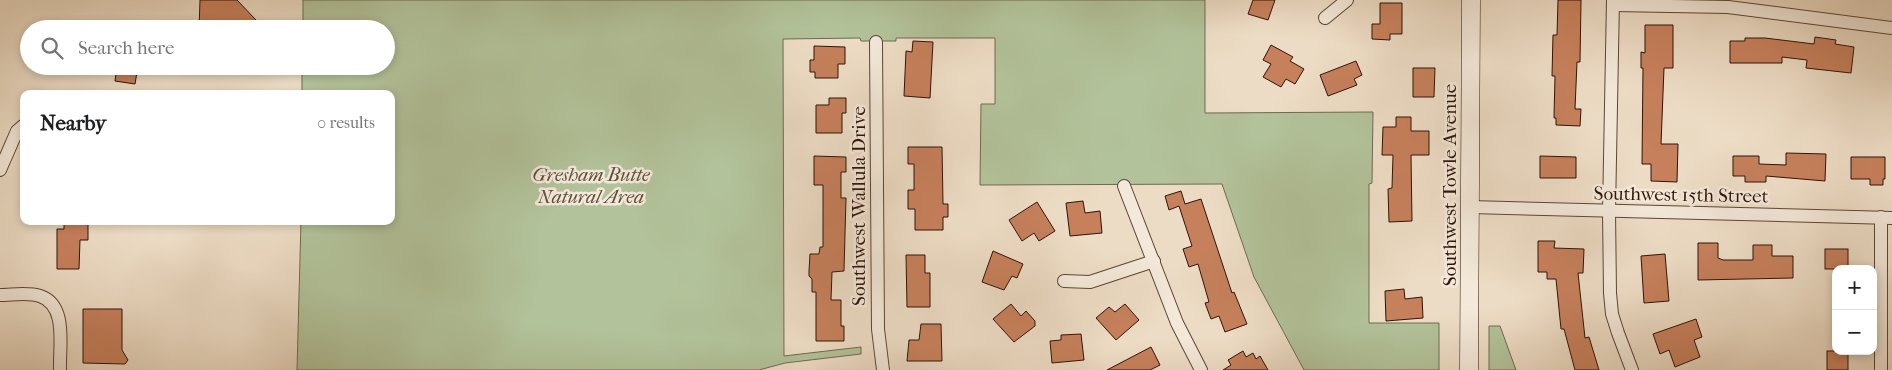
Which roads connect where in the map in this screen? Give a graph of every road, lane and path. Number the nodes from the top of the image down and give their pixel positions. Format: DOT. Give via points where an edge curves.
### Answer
graph roads {
  1 [pos="1347,0"];
  2 [pos="1471,0"];
  3 [pos="1613,2"];
  4 [pos="1325,18"];
  5 [pos="1892,28"];
  6 [pos="876,42"];
  7 [pos="20,128"];
  8 [pos="0,170"];
  9 [pos="1124,186"];
  10 [pos="1470,207"];
  11 [pos="1609,211"];
  12 [pos="1886,217"];
  13 [pos="1154,261"];
  14 [pos="1064,281"];
  15 [pos="0,295"];
  16 [pos="60,370"];
  17 [pos="883,370"];
  18 [pos="1201,370"];
  19 [pos="1469,370"];
  20 [pos="1632,370"];
  21 [pos="1881,370"];
  1 -- 4 [label="street"];
  2 -- 10 [label="main road, Southwest Towle Avenue"];
  3 -- 5 [label="street" via="1728,7"];
  3 -- 11 [label="street"];
  6 -- 17 [label="street, Southwest Wallula Drive" via="878,329"];
  7 -- 8 [label="street"];
  9 -- 13 [label="street"];
  10 -- 11 [label="street, Southwest 15th Street"];
  10 -- 19 [label="main road, Southwest Towle Avenue"];
  11 -- 12 [label="street, Southwest 15th Street"];
  11 -- 20 [label="street" via="1612,314"];
  12 -- 21 [label="street"];
  13 -- 14 [label="street" via="1090,282"];
  13 -- 18 [label="street" via="1177,322"];
  15 -- 16 [label="street" via="38,295 51,302 59,319"];
}
